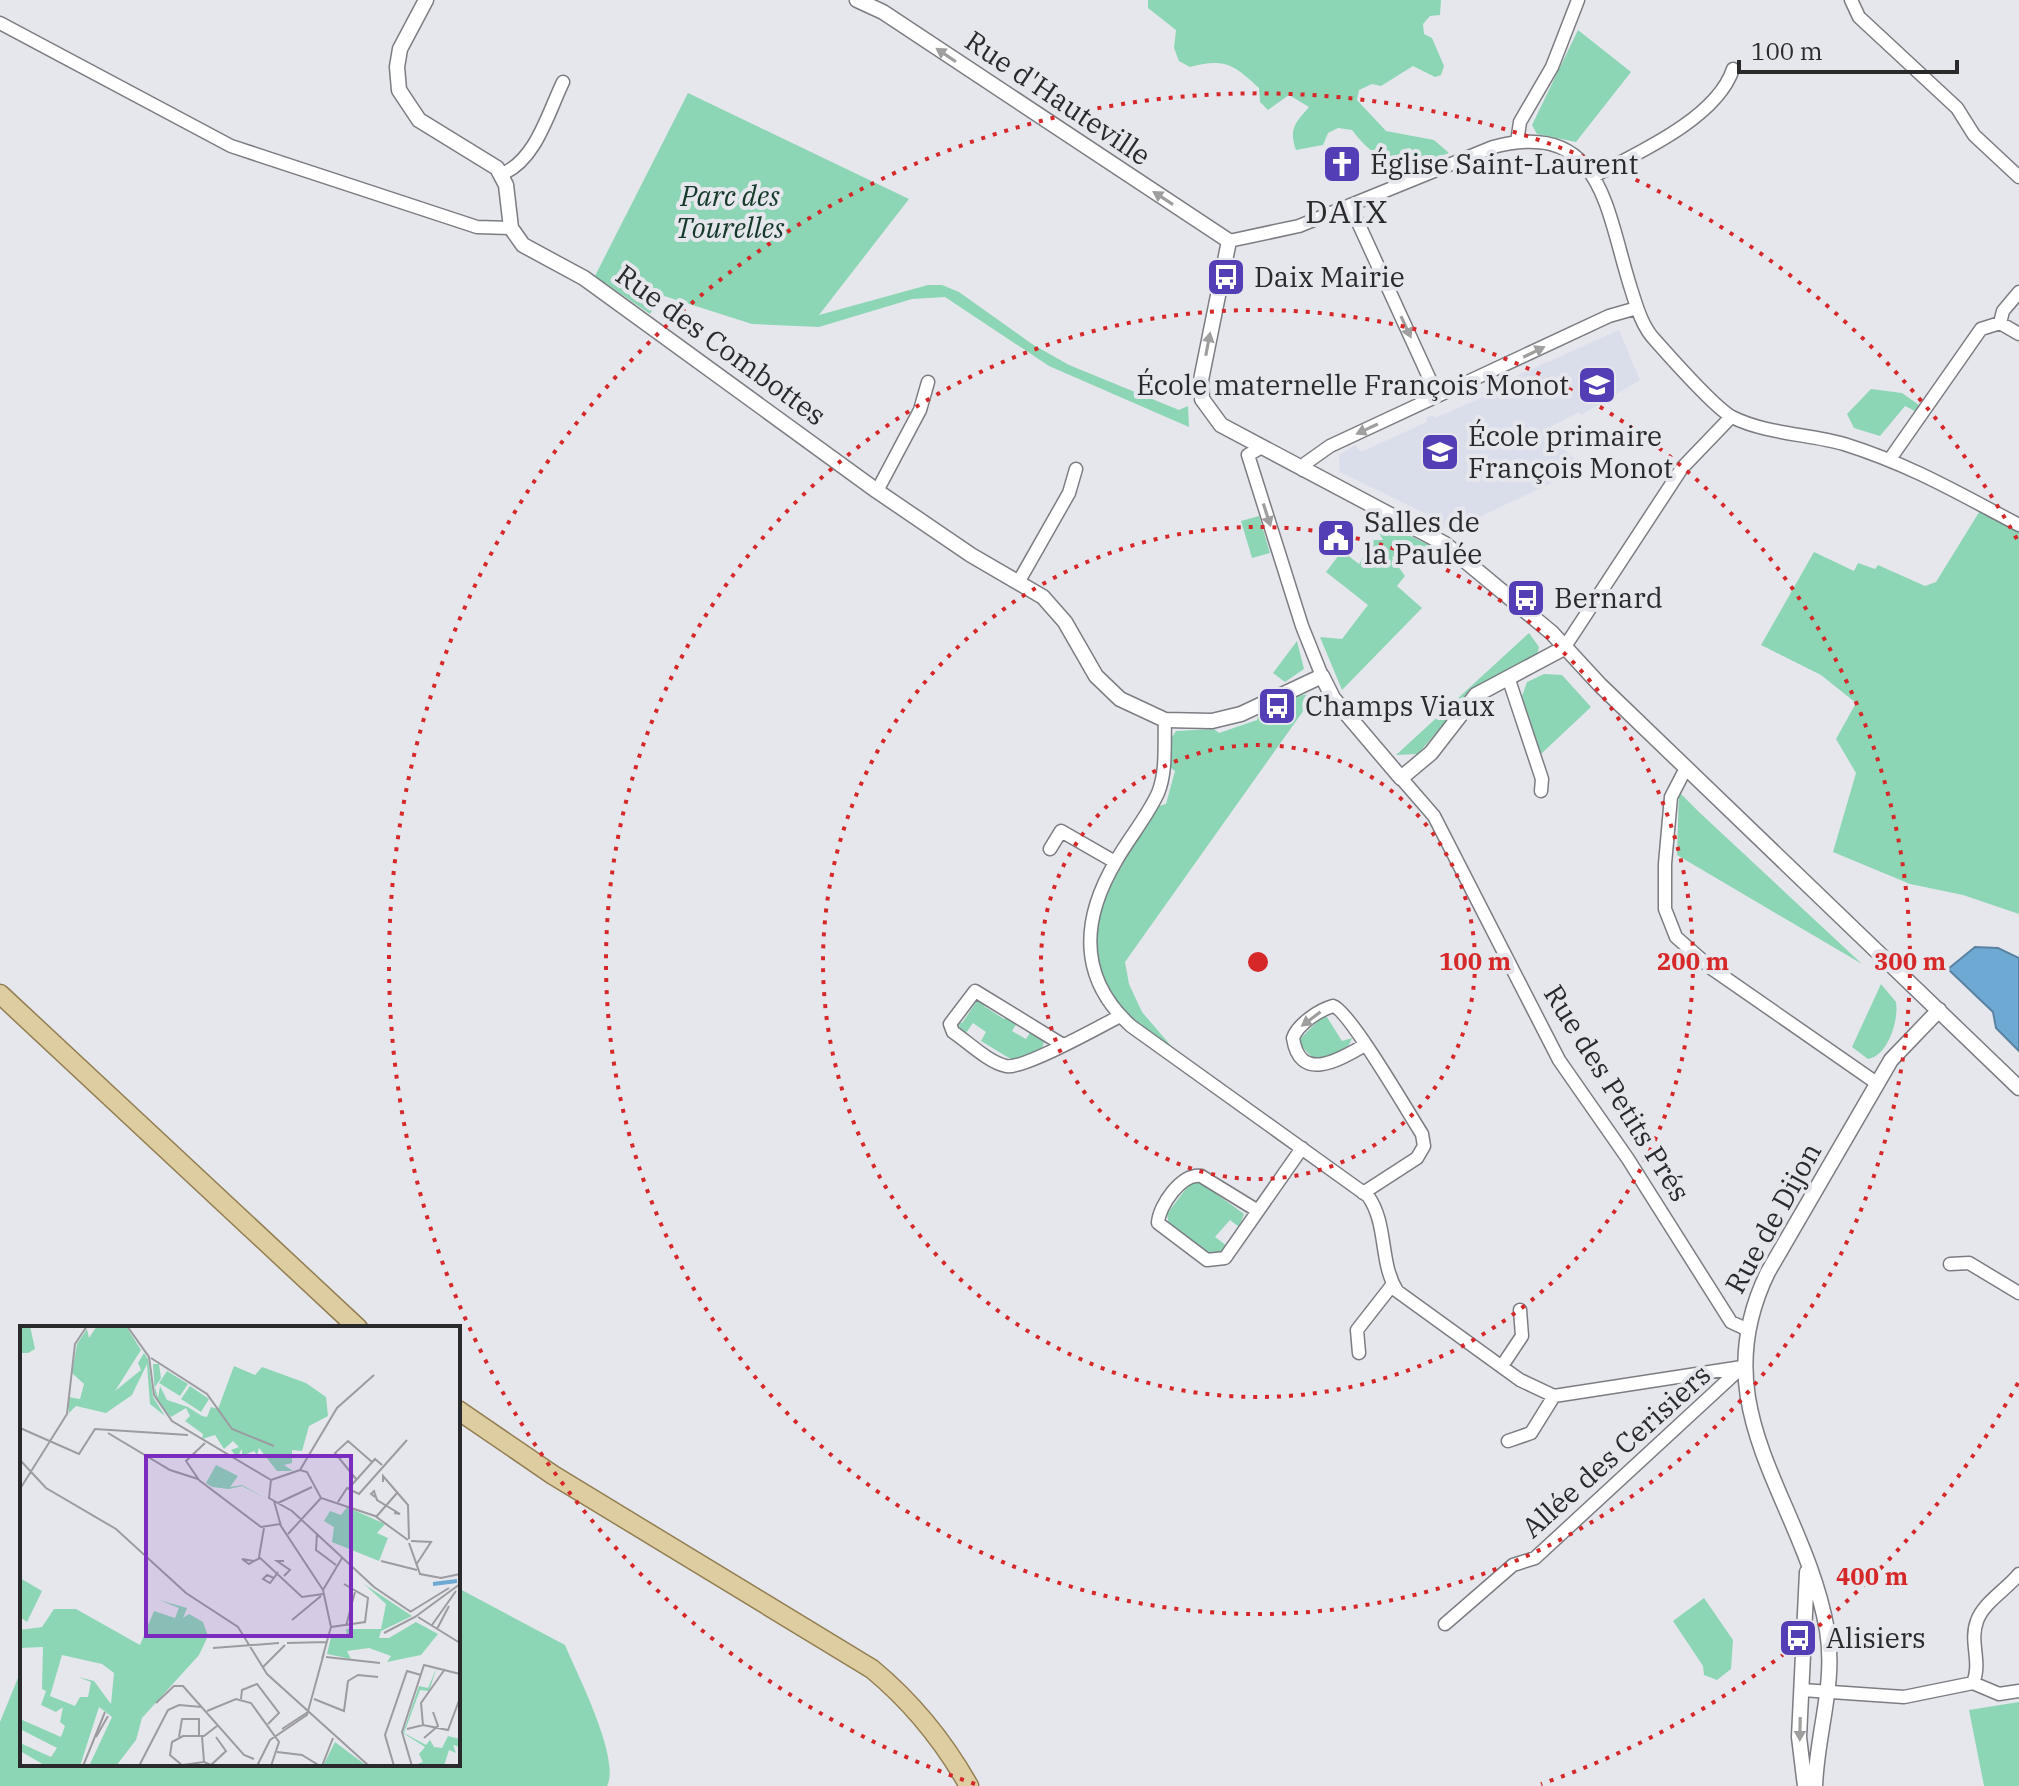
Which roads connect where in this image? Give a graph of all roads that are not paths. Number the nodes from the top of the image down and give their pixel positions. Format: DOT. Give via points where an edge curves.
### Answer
graph roads {
  1 [pos="426,0"];
  2 [pos="857,0"];
  3 [pos="1578,0"];
  4 [pos="1851,0"];
  5 [pos="0,23"];
  6 [pos="1733,69"];
  7 [pos="563,82"];
  8 [pos="1517,142"];
  9 [pos="502,174"];
  10 [pos="1594,176"];
  11 [pos="2019,177"];
  12 [pos="1350,205"];
  13 [pos="511,228"];
  14 [pos="1229,241"];
  15 [pos="2019,292"];
  16 [pos="1637,308"];
  17 [pos="2000,323"];
  18 [pos="2019,334"];
  19 [pos="928,382"];
  20 [pos="1437,395"];
  21 [pos="1731,417"];
  22 [pos="1260,448"];
  23 [pos="1890,459"];
  24 [pos="1076,469"];
  25 [pos="1303,470"];
  26 [pos="877,491"];
  27 [pos="2019,525"];
  28 [pos="1019,581"];
  29 [pos="1564,648"];
  30 [pos="1322,676"];
  31 [pos="1508,677"];
  32 [pos="1165,720"];
  33 [pos="1686,768"];
  34 [pos="1401,778"];
  35 [pos="1541,791"];
  36 [pos="1050,849"];
  37 [pos="1115,862"];
  38 [pos="0,994"];
  39 [pos="1939,1010"];
  40 [pos="1120,1016"];
  41 [pos="1063,1045"];
  42 [pos="1365,1045"];
  43 [pos="1878,1084"];
  44 [pos="2019,1088"];
  45 [pos="1302,1148"];
  46 [pos="1363,1193"];
  47 [pos="1258,1211"];
  48 [pos="1950,1264"];
  49 [pos="1393,1284"];
  50 [pos="2019,1293"];
  51 [pos="1520,1310"];
  52 [pos="356,1326"];
  53 [pos="1746,1329"];
  54 [pos="1359,1353"];
  55 [pos="1502,1366"];
  56 [pos="1742,1367"];
  57 [pos="1554,1396"];
  58 [pos="460,1411"];
  59 [pos="1508,1441"];
  60 [pos="1807,1568"];
  61 [pos="2019,1574"];
  62 [pos="1445,1624"];
  63 [pos="1973,1683"];
  64 [pos="1802,1690"];
  65 [pos="2019,1691"];
  66 [pos="1830,1692"];
  67 [pos="969,1786"];
  68 [pos="1805,1786"];
  69 [pos="1815,1786"];
  1 -- 9 [label="street" via="398,58 402,97 419,120 493,163"];
  14 -- 2 [label="street, Rue d'Hauteville, one-way" via="883,12"];
  3 -- 8 [label="street" via="1552,67 1520,122"];
  4 -- 11 [label="street" via="1859,17 1957,108 1974,135"];
  5 -- 13 [label="street" via="231,146 477,227"];
  6 -- 10 [label="street" via="1727,86 1693,120"];
  7 -- 9 [label="street" via="531,148 515,168"];
  8 -- 10 [label="street" via="1573,151"];
  8 -- 12 [label="street" via="1396,183"];
  9 -- 13 [label="street"];
  10 -- 16 [label="street"];
  12 -- 14 [label="street" via="1299,226"];
  12 -- 20 [label="street, one-way"];
  13 -- 26 [label="street, Rue des Combottes" via="529,249 584,278"];
  22 -- 14 [label="street, one-way" via="1221,425 1201,393"];
  15 -- 17 [label="street"];
  20 -- 16 [label="street, one-way"];
  16 -- 21 [label="street" via="1652,337"];
  17 -- 18 [label="street"];
  17 -- 23 [label="street" via="1981,329"];
  19 -- 26 [label="street" via="920,410"];
  20 -- 25 [label="street, one-way" via="1330,446"];
  21 -- 23 [label="street"];
  21 -- 29 [label="street" via="1682,468"];
  22 -- 25 [label="street"];
  22 -- 30 [label="street, one-way" via="1248,455"];
  23 -- 27 [label="street"];
  24 -- 28 [label="street" via="1069,493"];
  25 -- 29 [label="street" via="1445,544"];
  26 -- 28 [label="street, Rue des Combottes"];
  28 -- 32 [label="street, Rue des Combottes" via="1058,612 1107,688"];
  29 -- 31 [label="street"];
  29 -- 33 [label="street"];
  30 -- 32 [label="street, Rue des Combottes" via="1227,718"];
  30 -- 34 [label="street, Rue des Petits Prés" via="1333,698"];
  31 -- 34 [label="street" via="1471,700 1431,753"];
  31 -- 35 [label="street" via="1542,779"];
  32 -- 37 [label="street" via="1163,778"];
  33 -- 39 [label="street"];
  33 -- 43 [label="street" via="1671,797 1665,875 1665,909 1676,937 1711,968"];
  34 -- 53 [label="street, Rue des Petits Prés" via="1434,816 1559,1060 1731,1322"];
  36 -- 37 [label="street" via="1061,831"];
  37 -- 40 [label="street" via="1095,903 1090,943 1097,980"];
  38 -- 52 [label="main road"];
  39 -- 43 [label="street, Rue de Dijon" via="1897,1051"];
  39 -- 44 [label="street"];
  40 -- 41 [label="street"];
  40 -- 45 [label="street"];
  41 -- 41 [label="street" via="1007,1067 953,1032 950,1024 975,991"];
  42 -- 42 [label="street, one-way" via="1341,1009 1333,1006 1294,1034 1297,1050 1319,1066 1334,1064"];
  42 -- 46 [label="street" via="1422,1134 1424,1146 1417,1158"];
  43 -- 53 [label="street, Rue de Dijon" via="1768,1272"];
  45 -- 46 [label="street"];
  45 -- 47 [label="street"];
  46 -- 49 [label="street" via="1377,1214"];
  47 -- 47 [label="street" via="1225,1258 1216,1261 1207,1260 1158,1223 1184,1179 1192,1175"];
  48 -- 50 [label="street" via="1969,1263"];
  49 -- 54 [label="street" via="1357,1330"];
  49 -- 55 [label="street" via="1402,1296"];
  51 -- 55 [label="street" via="1522,1336"];
  53 -- 56 [label="street, Rue de Dijon"];
  55 -- 57 [label="street"];
  56 -- 57 [label="street"];
  56 -- 60 [label="street, Rue de Dijon" via="1748,1407"];
  56 -- 62 [label="street, Allée des Cerisiers" via="1535,1558 1513,1565"];
  57 -- 59 [label="street" via="1531,1433"];
  58 -- 67 [label="main road" via="553,1475 872,1669 935,1731"];
  60 -- 64 [label="street, Rue de Dijon"];
  60 -- 66 [label="street, Rue de Dijon" via="1827,1632"];
  61 -- 63 [label="street" via="1976,1622 1978,1669"];
  63 -- 65 [label="street" via="1999,1694"];
  63 -- 66 [label="street" via="1904,1697"];
  64 -- 66 [label="street"];
  64 -- 68 [label="street, Rue de Dijon, one-way" via="1799,1748"];
  66 -- 69 [label="street, Rue de Dijon"];
}
